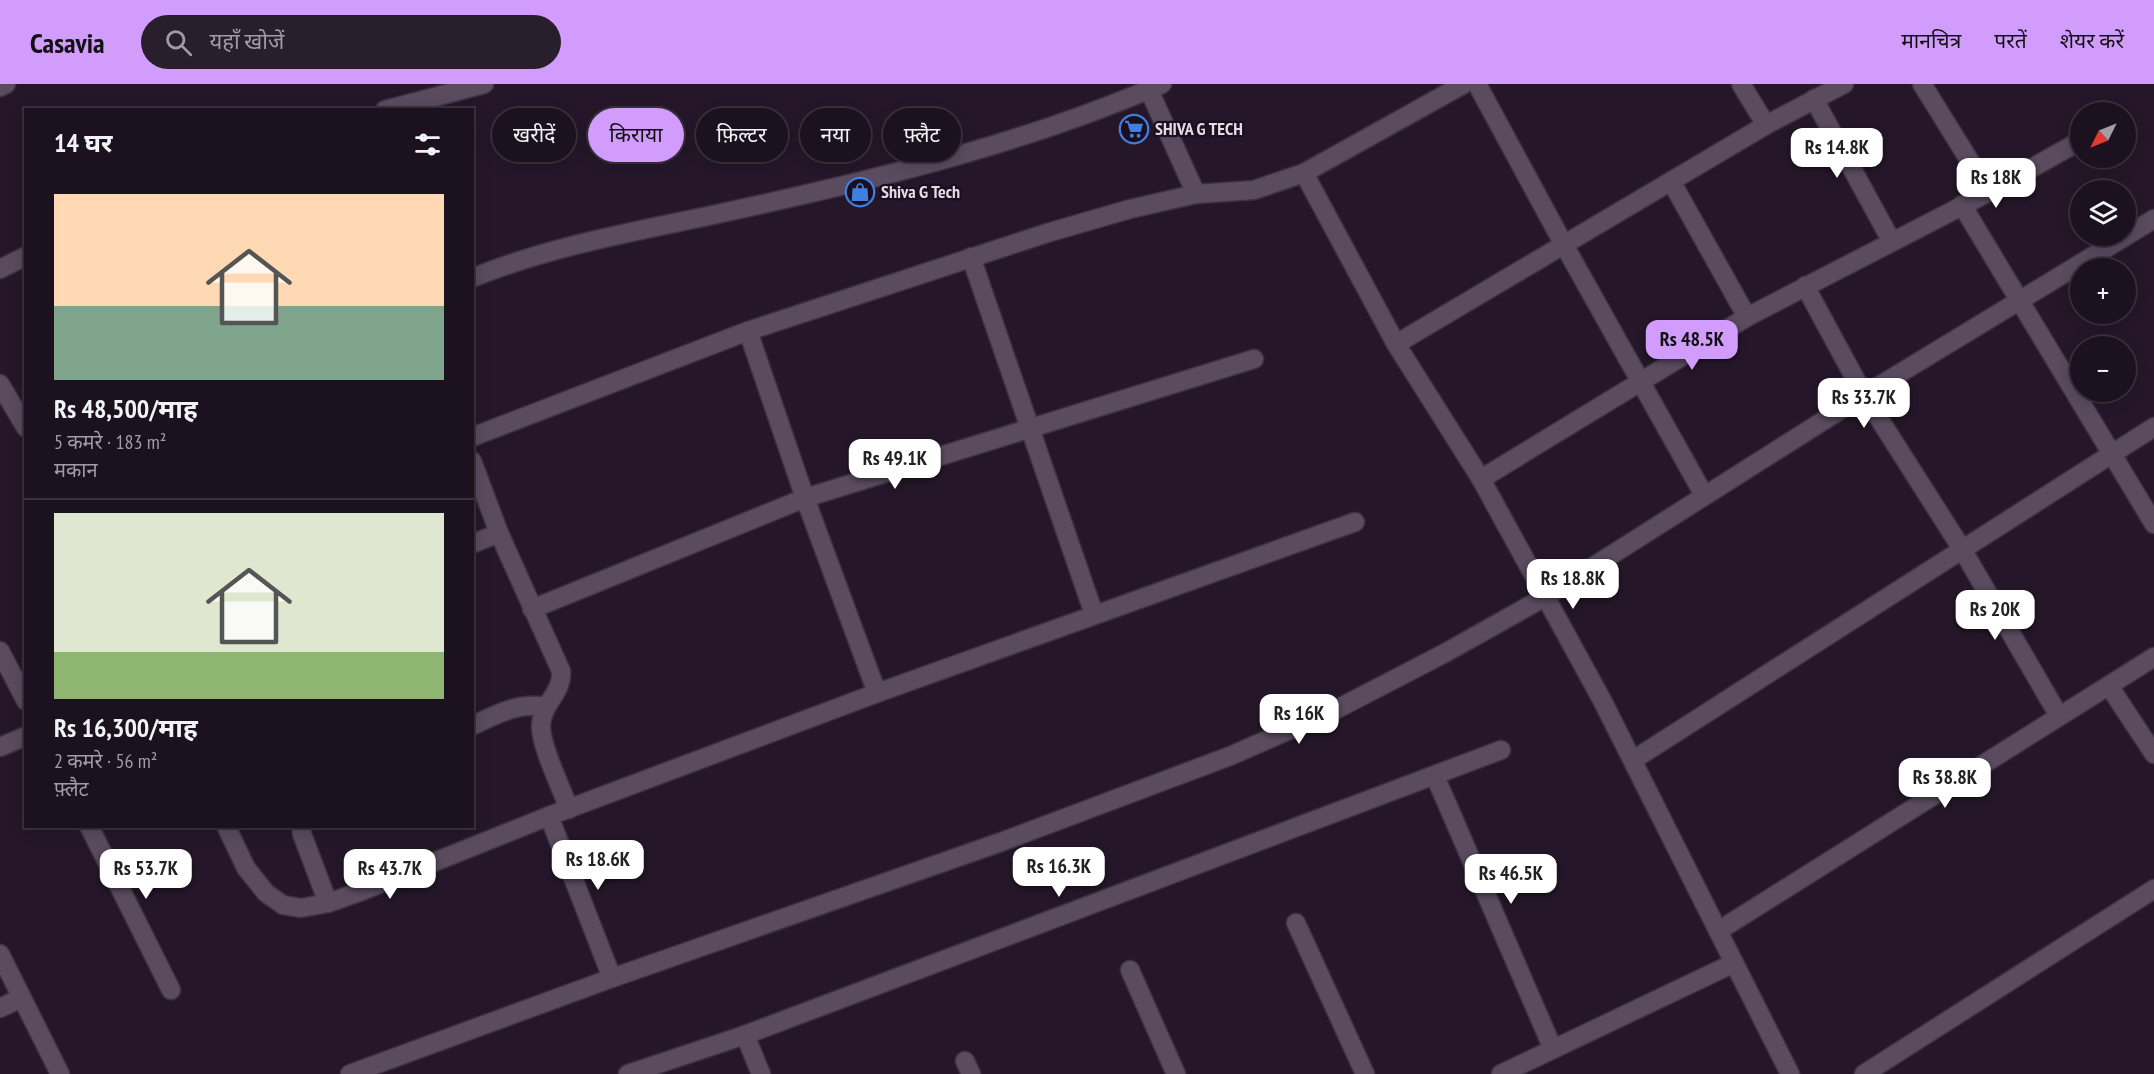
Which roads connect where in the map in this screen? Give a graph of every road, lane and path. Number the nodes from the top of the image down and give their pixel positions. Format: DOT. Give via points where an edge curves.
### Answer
graph roads {
  1 [pos="6,84"];
  2 [pos="484,84"];
  3 [pos="1464,84"];
  4 [pos="1477,84"];
  5 [pos="1741,84"];
  6 [pos="1844,84"];
  7 [pos="1922,84"];
  8 [pos="0,87"];
  9 [pos="1155,87"];
  10 [pos="1814,99"];
  11 [pos="393,108"];
  12 [pos="1766,126"];
  13 [pos="2070,147"];
  14 [pos="1304,173"];
  15 [pos="1671,180"];
  16 [pos="1989,192"];
  17 [pos="1196,194"];
  18 [pos="1962,205"];
  19 [pos="2154,219"];
  20 [pos="1892,242"];
  21 [pos="1563,243"];
  22 [pos="24,257"];
  23 [pos="971,257"];
  24 [pos="0,269"];
  25 [pos="474,277"];
  26 [pos="1805,286"];
  27 [pos="2019,300"];
  28 [pos="1747,317"];
  29 [pos="748,331"];
  30 [pos="1396,344"];
  31 [pos="1254,359"];
  32 [pos="1641,382"];
  33 [pos="0,384"];
  34 [pos="1864,396"];
  35 [pos="24,425"];
  36 [pos="2154,427"];
  37 [pos="1031,429"];
  38 [pos="474,436"];
  39 [pos="2111,454"];
  40 [pos="474,466"];
  41 [pos="1481,479"];
  42 [pos="1704,495"];
  43 [pos="805,498"];
  44 [pos="1355,522"];
  45 [pos="2154,524"];
  46 [pos="499,533"];
  47 [pos="474,543"];
  48 [pos="1962,549"];
  49 [pos="1545,597"];
  50 [pos="532,609"];
  51 [pos="1094,614"];
  52 [pos="0,651"];
  53 [pos="2154,657"];
  54 [pos="2109,686"];
  55 [pos="877,693"];
  56 [pos="24,697"];
  57 [pos="546,707"];
  58 [pos="2059,716"];
  59 [pos="474,725"];
  60 [pos="24,737"];
  61 [pos="0,747"];
  62 [pos="1501,750"];
  63 [pos="2154,754"];
  64 [pos="1633,760"];
  65 [pos="1435,776"];
  66 [pos="569,809"];
  67 [pos="549,816"];
  68 [pos="90,828"];
  69 [pos="227,828"];
  70 [pos="301,828"];
  71 [pos="2154,889"];
  72 [pos="328,903"];
  73 [pos="1296,922"];
  74 [pos="1718,931"];
  75 [pos="0,954"];
  76 [pos="1734,963"];
  77 [pos="1130,970"];
  78 [pos="612,978"];
  79 [pos="171,990"];
  80 [pos="21,998"];
  81 [pos="0,1008"];
  82 [pos="746,1035"];
  83 [pos="1553,1049"];
  84 [pos="60,1074"];
  85 [pos="350,1074"];
  86 [pos="628,1074"];
  87 [pos="761,1074"];
  88 [pos="1176,1074"];
  89 [pos="1365,1074"];
  90 [pos="1501,1074"];
  91 [pos="1790,1074"];
  92 [pos="1864,1074"];
  1 -- 8 [label="street"];
  2 -- 11 [label="street"];
  3 -- 14 [label="street"];
  4 -- 21 [label="street"];
  5 -- 12 [label="street"];
  6 -- 10 [label="street"];
  7 -- 16 [label="street"];
  9 -- 17 [label="street"];
  9 -- 25 [label="street" via="970,152 830,190 577,245"];
  10 -- 12 [label="street"];
  10 -- 20 [label="street"];
  12 -- 15 [label="street"];
  13 -- 16 [label="street"];
  14 -- 17 [label="street" via="1254,190"];
  14 -- 30 [label="street"];
  15 -- 21 [label="street"];
  15 -- 28 [label="street"];
  16 -- 18 [label="street"];
  17 -- 23 [label="street" via="1047,232"];
  18 -- 20 [label="street"];
  18 -- 27 [label="street"];
  19 -- 27 [label="street"];
  20 -- 26 [label="street"];
  21 -- 30 [label="street"];
  21 -- 32 [label="street"];
  22 -- 24 [label="street"];
  23 -- 29 [label="street"];
  23 -- 37 [label="street"];
  26 -- 28 [label="street"];
  26 -- 34 [label="street"];
  27 -- 34 [label="street"];
  27 -- 39 [label="street"];
  28 -- 32 [label="street"];
  29 -- 38 [label="street"];
  29 -- 43 [label="street"];
  30 -- 41 [label="street"];
  31 -- 37 [label="street"];
  32 -- 41 [label="street"];
  32 -- 42 [label="street"];
  33 -- 35 [label="street"];
  34 -- 42 [label="street"];
  34 -- 48 [label="street"];
  36 -- 39 [label="street"];
  37 -- 43 [label="street"];
  37 -- 51 [label="street"];
  39 -- 45 [label="street"];
  39 -- 48 [label="street"];
  40 -- 46 [label="street"];
  41 -- 49 [label="street"];
  42 -- 49 [label="street"];
  43 -- 50 [label="street"];
  43 -- 55 [label="street"];
  44 -- 51 [label="street"];
  46 -- 47 [label="street"];
  46 -- 50 [label="street"];
  48 -- 58 [label="street"];
  48 -- 64 [label="street"];
  49 -- 64 [label="street"];
  49 -- 78 [label="street" via="1337,709 1230,756 1001,842"];
  50 -- 57 [label="street" via="561,670 562,681"];
  51 -- 55 [label="street"];
  52 -- 56 [label="street"];
  53 -- 54 [label="street"];
  54 -- 58 [label="street"];
  54 -- 63 [label="street"];
  55 -- 66 [label="street"];
  57 -- 59 [label="street" via="518,706"];
  57 -- 66 [label="street" via="541,726 544,743"];
  58 -- 74 [label="street"];
  60 -- 61 [label="street"];
  62 -- 65 [label="street"];
  64 -- 74 [label="street"];
  65 -- 82 [label="street"];
  65 -- 83 [label="street"];
  66 -- 67 [label="street"];
  67 -- 72 [label="street"];
  67 -- 78 [label="street"];
  68 -- 79 [label="street"];
  69 -- 72 [label="street" via="246,868 266,893 292,907"];
  70 -- 72 [label="street"];
  71 -- 92 [label="street"];
  73 -- 89 [label="street"];
  74 -- 76 [label="street"];
  75 -- 80 [label="street"];
  76 -- 83 [label="street"];
  76 -- 91 [label="street"];
  77 -- 88 [label="street"];
  78 -- 85 [label="street"];
  80 -- 81 [label="street"];
  80 -- 84 [label="street"];
  82 -- 86 [label="street"];
  82 -- 87 [label="street"];
  83 -- 90 [label="street"];
}
